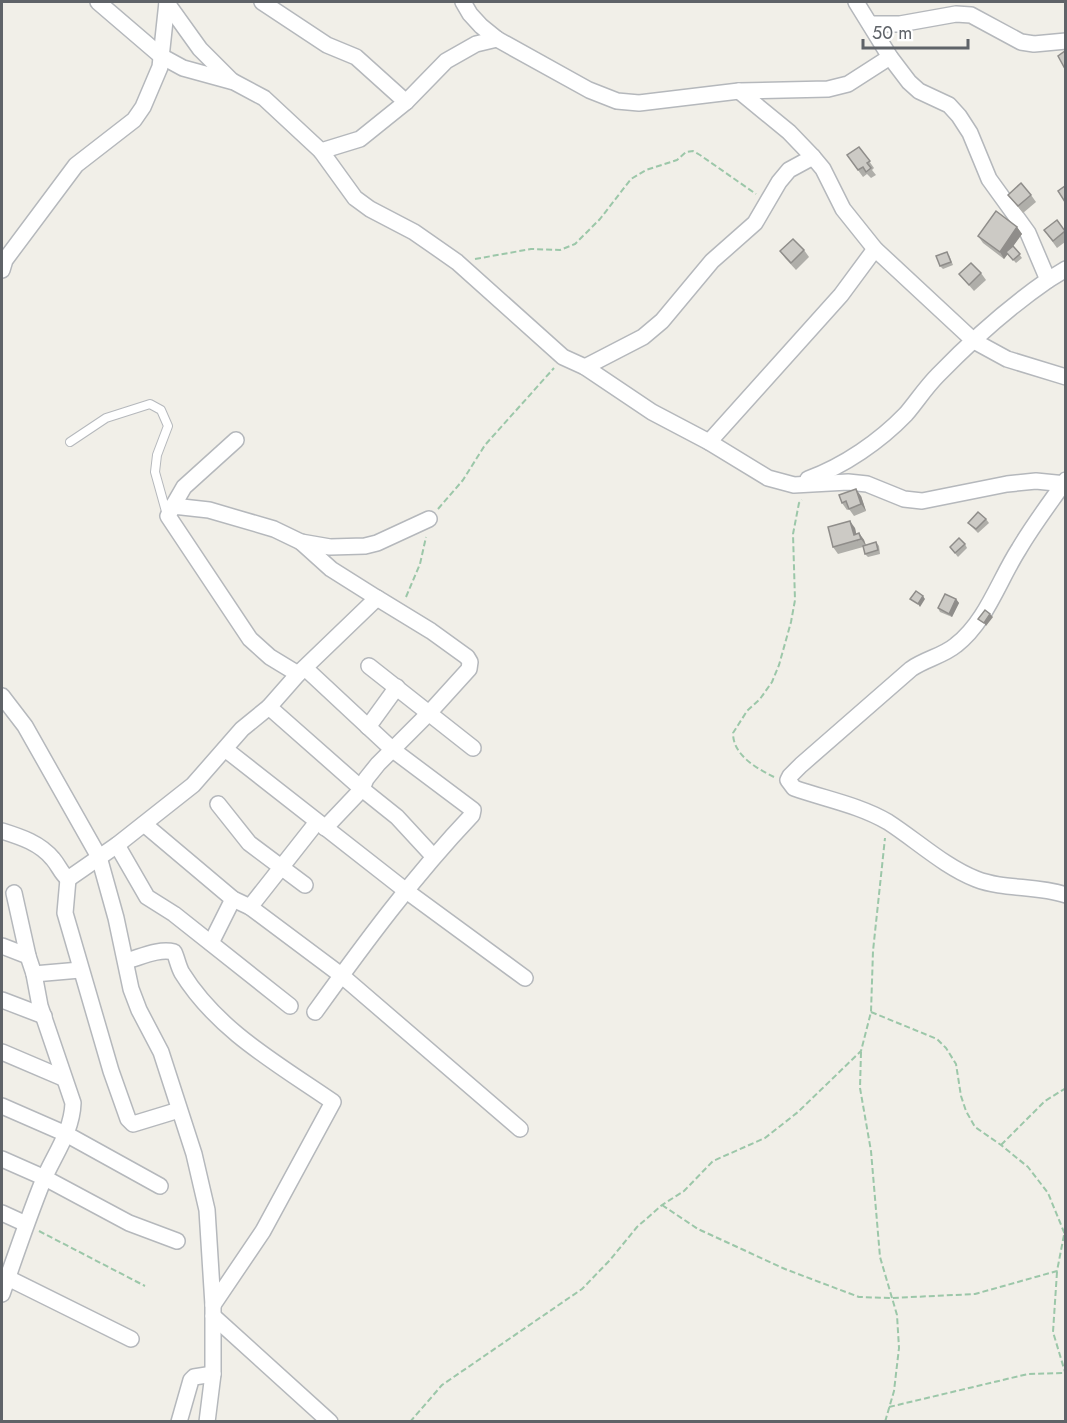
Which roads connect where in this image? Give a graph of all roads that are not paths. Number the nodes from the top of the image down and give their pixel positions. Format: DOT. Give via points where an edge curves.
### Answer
graph roads {
  1 [pos="98,2"];
  2 [pos="167,2"];
  3 [pos="262,2"];
  4 [pos="463,2"];
  5 [pos="856,2"];
  6 [pos="279,7"];
  7 [pos="970,8"];
  8 [pos="870,24"];
  9 [pos="497,39"];
  10 [pos="1065,41"];
  11 [pos="161,56"];
  12 [pos="890,57"];
  13 [pos="234,82"];
  14 [pos="739,91"];
  15 [pos="406,102"];
  16 [pos="321,151"];
  17 [pos="813,157"];
  18 [pos="875,249"];
  19 [pos="1065,269"];
  20 [pos="2,270"];
  21 [pos="1048,280"];
  22 [pos="974,341"];
  23 [pos="585,367"];
  24 [pos="1065,377"];
  25 [pos="236,440"];
  26 [pos="70,442"];
  27 [pos="709,442"];
  28 [pos="1065,482"];
  29 [pos="794,484"];
  30 [pos="171,511"];
  31 [pos="429,519"];
  32 [pos="301,542"];
  33 [pos="377,598"];
  34 [pos="369,666"];
  35 [pos="302,671"];
  36 [pos="398,687"];
  37 [pos="2,696"];
  38 [pos="269,707"];
  39 [pos="430,712"];
  40 [pos="368,727"];
  41 [pos="473,748"];
  42 [pos="225,749"];
  43 [pos="393,750"];
  44 [pos="362,789"];
  45 [pos="218,804"];
  46 [pos="144,824"];
  47 [pos="321,825"];
  48 [pos="2,831"];
  49 [pos="117,845"];
  50 [pos="433,856"];
  51 [pos="99,858"];
  52 [pos="281,867"];
  53 [pos="68,879"];
  54 [pos="305,885"];
  55 [pos="405,890"];
  56 [pos="14,893"];
  57 [pos="1065,895"];
  58 [pos="233,899"];
  59 [pos="250,908"];
  60 [pos="211,943"];
  61 [pos="2,946"];
  62 [pos="28,956"];
  63 [pos="126,961"];
  64 [pos="80,970"];
  65 [pos="34,974"];
  66 [pos="341,975"];
  67 [pos="525,978"];
  68 [pos="2,1000"];
  69 [pos="290,1006"];
  70 [pos="315,1012"];
  71 [pos="44,1016"];
  72 [pos="2,1052"];
  73 [pos="63,1078"];
  74 [pos="2,1106"];
  75 [pos="179,1110"];
  76 [pos="520,1129"];
  77 [pos="66,1134"];
  78 [pos="2,1159"];
  79 [pos="45,1178"];
  80 [pos="160,1186"];
  81 [pos="2,1213"];
  82 [pos="26,1224"];
  83 [pos="177,1241"];
  84 [pos="4,1277"];
  85 [pos="2,1294"];
  86 [pos="213,1311"];
  87 [pos="131,1339"];
  88 [pos="213,1374"];
  89 [pos="179,1422"];
  90 [pos="207,1422"];
  91 [pos="330,1422"];
  1 -- 11 [label="street"];
  2 -- 11 [label="street"];
  2 -- 13 [label="street" via="200,49"];
  3 -- 6 [label="street"];
  4 -- 9 [label="street"];
  5 -- 8 [label="street"];
  6 -- 15 [label="street" via="327,45 356,57"];
  7 -- 8 [label="street" via="900,24"];
  7 -- 10 [label="street" via="1021,42"];
  8 -- 12 [label="street"];
  9 -- 14 [label="street" via="589,90 617,101 639,103"];
  9 -- 15 [label="street" via="476,44 446,61"];
  11 -- 13 [label="street" via="183,68"];
  11 -- 20 [label="street" via="152,89 134,120 76,165 5,260"];
  12 -- 14 [label="street" via="848,84 828,89"];
  12 -- 21 [label="street" via="919,91 949,105 959,116 989,179 1028,233"];
  13 -- 16 [label="street" via="264,98"];
  14 -- 17 [label="street"];
  15 -- 16 [label="street" via="360,139"];
  16 -- 23 [label="street" via="355,198 457,262 563,357"];
  17 -- 18 [label="street" via="843,209"];
  17 -- 23 [label="street" via="789,170 755,223 712,261 655,328"];
  18 -- 22 [label="street"];
  18 -- 27 [label="street" via="841,295"];
  19 -- 21 [label="street"];
  21 -- 22 [label="street"];
  22 -- 24 [label="street" via="1007,359"];
  22 -- 29 [label="street" via="936,376 888,432 821,474"];
  23 -- 27 [label="street" via="652,412"];
  25 -- 30 [label="street" via="184,487"];
  26 -- 30 [label="lane" via="106,418 150,404 161,410 168,426 155,472"];
  27 -- 29 [label="street" via="768,478"];
  28 -- 29 [label="street" via="1007,484 922,501 904,499 867,484"];
  28 -- 57 [label="street" via="1019,549 974,627 955,647 911,669 788,780 794,788 863,810 887,822 973,878"];
  30 -- 32 [label="street" via="209,510 274,529"];
  30 -- 35 [label="street" via="250,639 270,657"];
  31 -- 32 [label="street" via="365,546 330,547"];
  32 -- 33 [label="street" via="331,569"];
  33 -- 35 [label="street"];
  33 -- 39 [label="street" via="470,662 470,669"];
  34 -- 36 [label="street"];
  35 -- 38 [label="street"];
  35 -- 40 [label="street"];
  36 -- 39 [label="street"];
  36 -- 40 [label="street"];
  37 -- 51 [label="street" via="31,736"];
  38 -- 42 [label="street"];
  38 -- 44 [label="street"];
  39 -- 41 [label="street"];
  39 -- 43 [label="street"];
  40 -- 43 [label="street"];
  42 -- 46 [label="street" via="194,785"];
  42 -- 47 [label="street"];
  43 -- 44 [label="street" via="366,779"];
  43 -- 50 [label="street" via="473,810"];
  44 -- 47 [label="street"];
  44 -- 50 [label="street" via="398,817"];
  45 -- 52 [label="street" via="249,843"];
  46 -- 49 [label="street"];
  46 -- 58 [label="street"];
  47 -- 52 [label="street"];
  47 -- 55 [label="street"];
  48 -- 53 [label="street" via="27,839 45,852"];
  49 -- 51 [label="street"];
  49 -- 60 [label="street" via="147,897"];
  50 -- 55 [label="street"];
  51 -- 53 [label="street"];
  51 -- 63 [label="street"];
  52 -- 54 [label="street"];
  52 -- 59 [label="street"];
  53 -- 64 [label="street" via="64,913"];
  55 -- 66 [label="street"];
  55 -- 67 [label="street"];
  56 -- 62 [label="street"];
  58 -- 59 [label="street"];
  58 -- 60 [label="street"];
  59 -- 66 [label="street"];
  60 -- 69 [label="street"];
  61 -- 62 [label="street"];
  62 -- 65 [label="street"];
  63 -- 75 [label="street" via="131,989 160,1052"];
  63 -- 86 [label="street" via="174,952 181,971 208,1008 235,1034 333,1102 263,1231"];
  64 -- 65 [label="street"];
  64 -- 75 [label="street" via="128,1119 133,1124"];
  65 -- 71 [label="street"];
  66 -- 70 [label="street"];
  66 -- 76 [label="street"];
  68 -- 71 [label="street"];
  71 -- 73 [label="street"];
  72 -- 73 [label="street"];
  73 -- 77 [label="street" via="73,1103"];
  74 -- 77 [label="street"];
  75 -- 86 [label="street" via="205,1199"];
  77 -- 79 [label="street"];
  77 -- 80 [label="street"];
  78 -- 79 [label="street"];
  79 -- 82 [label="street"];
  79 -- 83 [label="street" via="129,1223"];
  81 -- 82 [label="street"];
  82 -- 84 [label="street"];
  84 -- 85 [label="street"];
  84 -- 87 [label="street"];
  86 -- 88 [label="street"];
  86 -- 91 [label="street"];
  88 -- 89 [label="street" via="191,1380"];
  88 -- 90 [label="street"];
}
